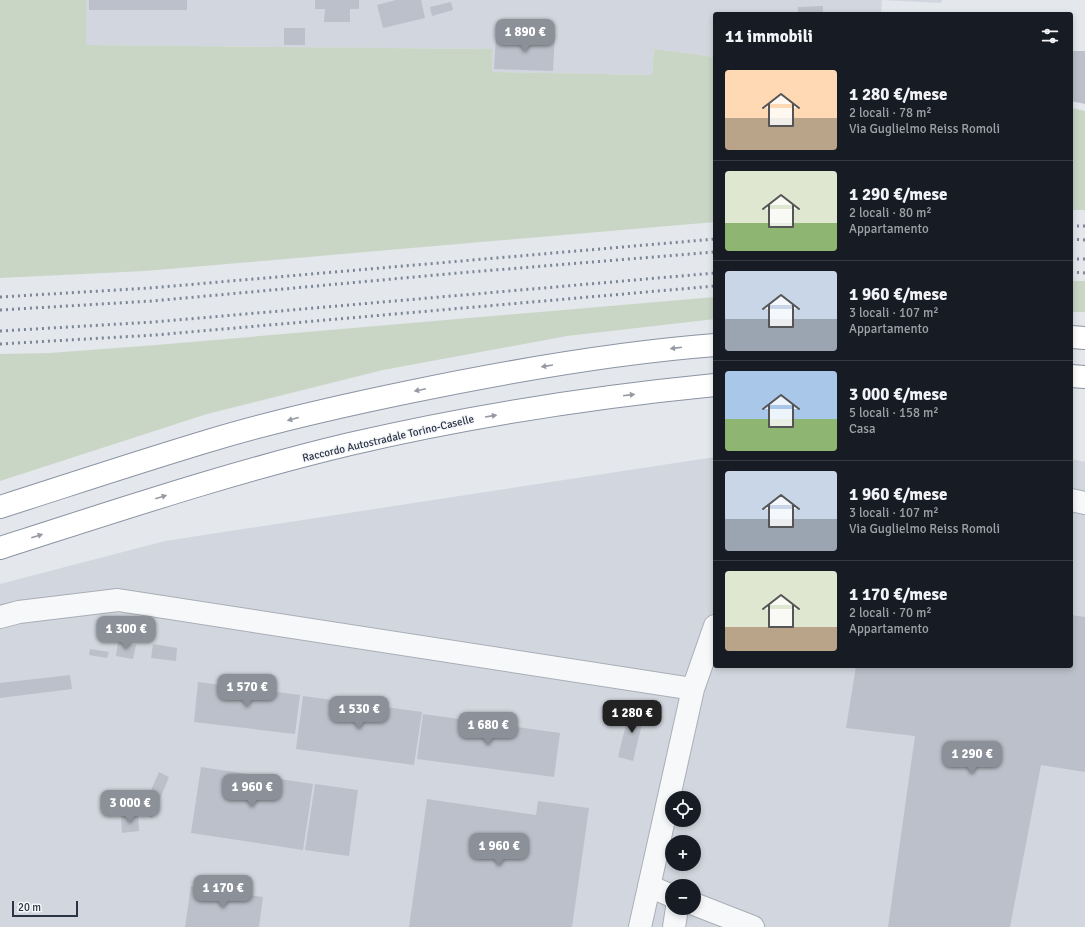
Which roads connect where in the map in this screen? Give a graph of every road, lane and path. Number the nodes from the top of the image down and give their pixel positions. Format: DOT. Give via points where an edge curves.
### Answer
graph roads {
  1 [pos="1073,337"];
  2 [pos="1085,338"];
  3 [pos="713,345"];
  4 [pos="1073,376"];
  5 [pos="1085,377"];
  6 [pos="713,386"];
  7 [pos="1073,500"];
  8 [pos="1085,502"];
  9 [pos="0,507"];
  10 [pos="0,548"];
  11 [pos="0,617"];
  12 [pos="713,632"];
  13 [pos="693,689"];
  14 [pos="649,886"];
  15 [pos="665,893"];
  16 [pos="701,908"];
  17 [pos="676,915"];
  18 [pos="723,921"];
  19 [pos="640,927"];
  20 [pos="674,927"];
  21 [pos="753,927"];
  1 -- 2 [label="highway"];
  3 -- 9 [label="highway, one-way" via="583,360 499,374 340,407 209,441"];
  4 -- 5 [label="highway"];
  10 -- 6 [label="highway, Raccordo Autostradale Torino-Caselle, one-way" via="220,479 350,444 483,417 582,401"];
  7 -- 8 [label="street"];
  11 -- 13 [label="street" via="19,612 118,600"];
  12 -- 13 [label="street"];
  13 -- 14 [label="street"];
  14 -- 15 [label="street"];
  14 -- 19 [label="street"];
  16 -- 18 [label="street"];
  17 -- 20 [label="street"];
  18 -- 21 [label="street"];
}
